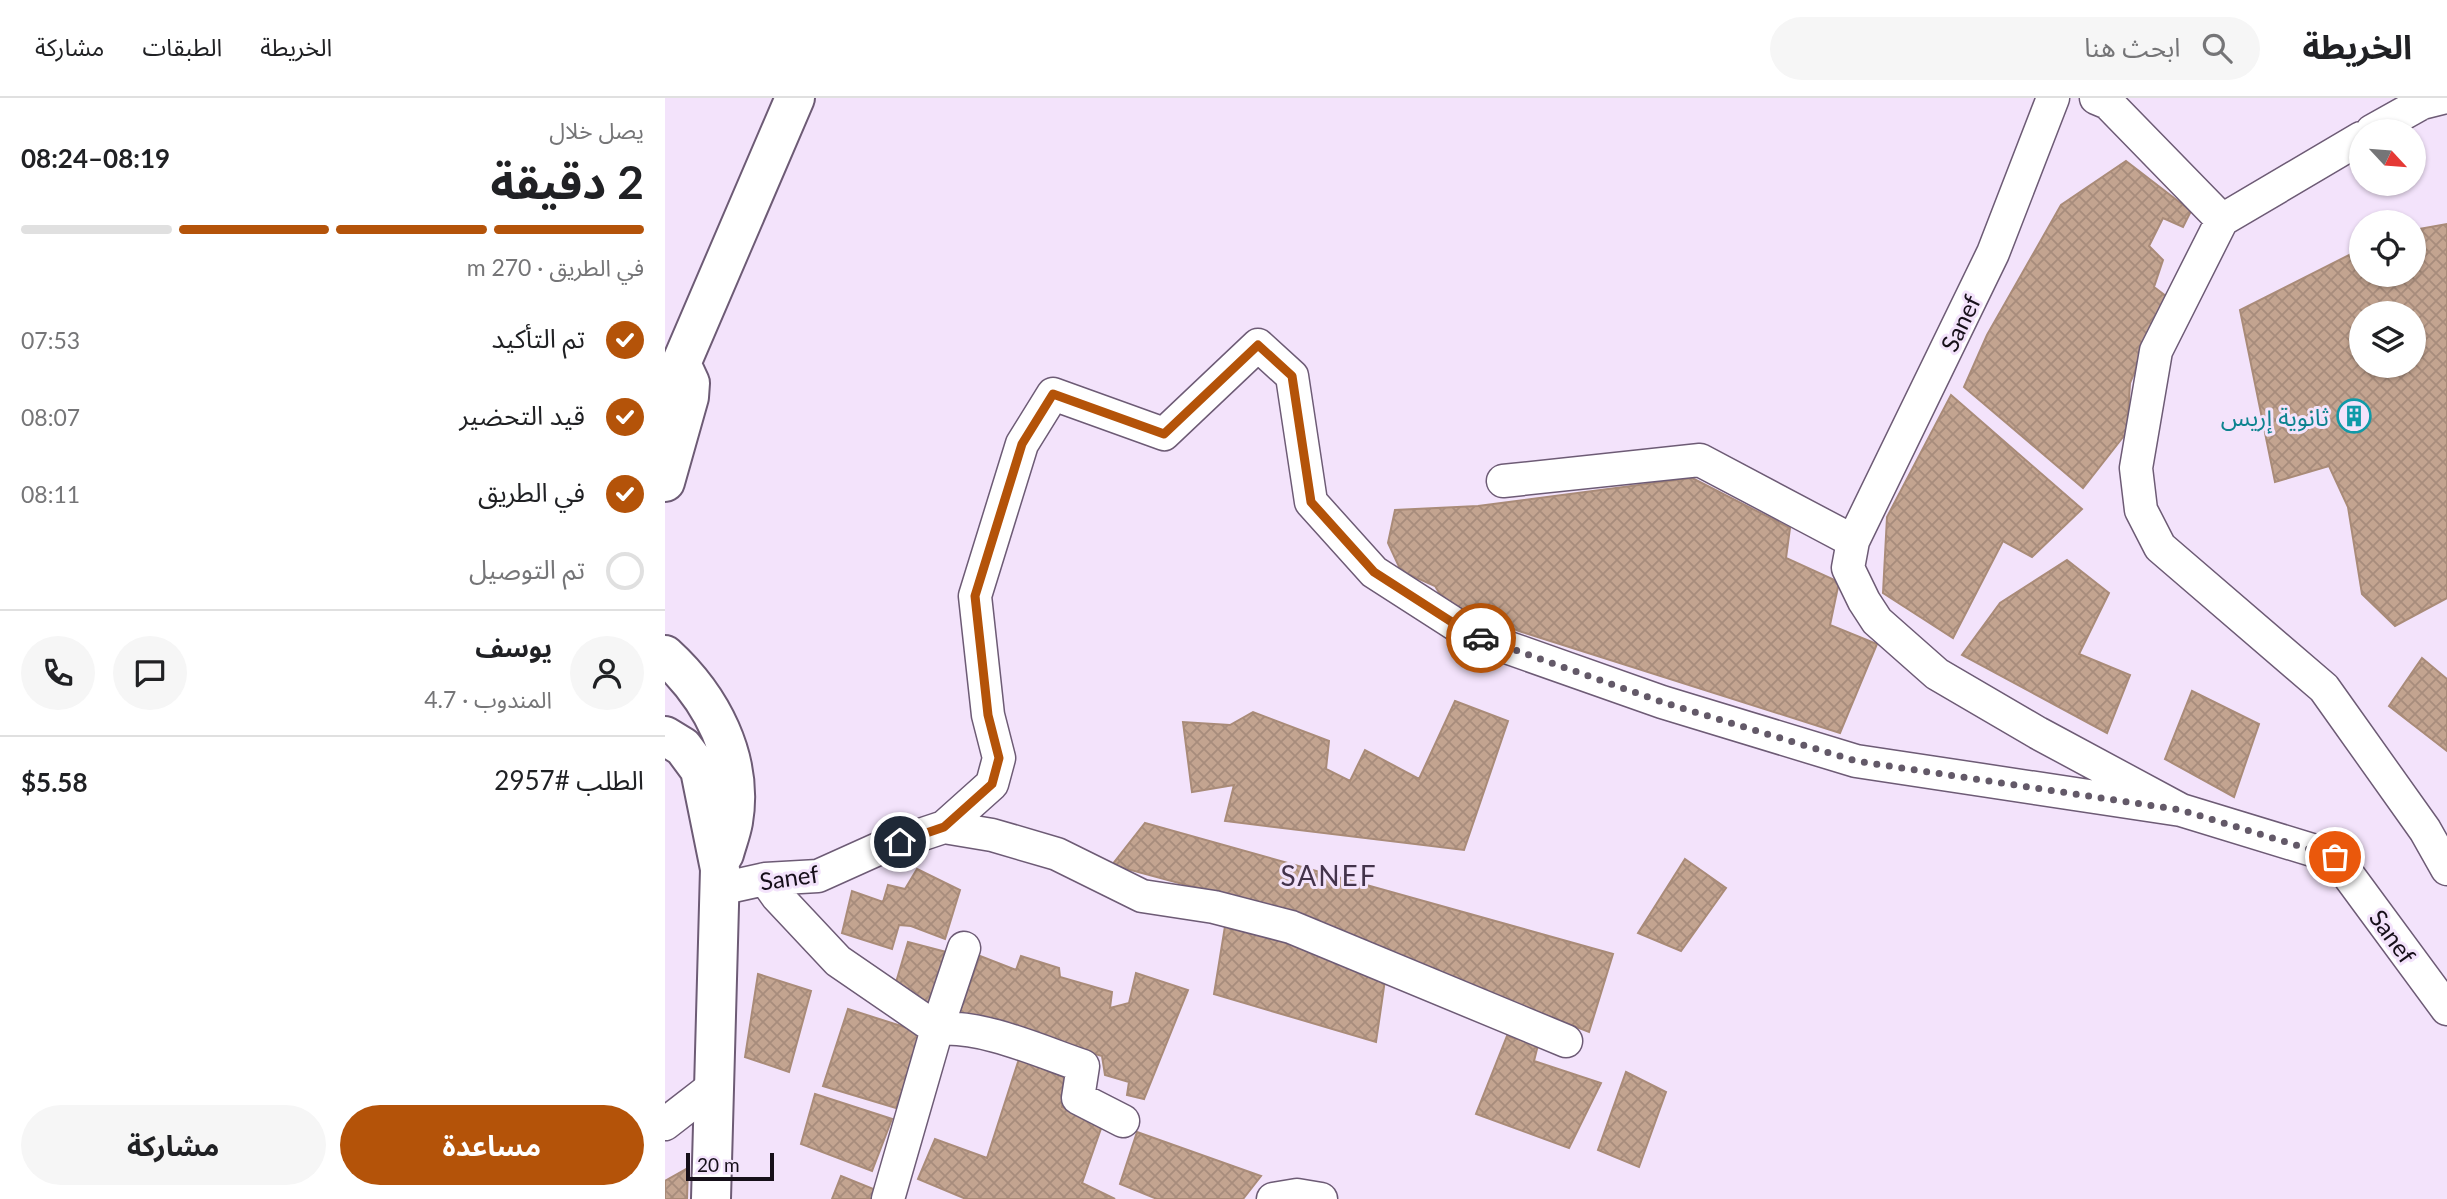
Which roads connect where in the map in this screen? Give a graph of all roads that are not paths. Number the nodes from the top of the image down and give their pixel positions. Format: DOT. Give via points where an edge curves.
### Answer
graph roads {
  1 [pos="795,98"];
  2 [pos="2053,98"];
  3 [pos="2096,98"];
  4 [pos="2442,98"];
  5 [pos="2393,119"];
  6 [pos="2349,145"];
  7 [pos="2222,220"];
  8 [pos="680,366"];
  9 [pos="665,401"];
  10 [pos="1503,481"];
  11 [pos="665,482"];
  12 [pos="1853,541"];
  13 [pos="665,655"];
  14 [pos="665,736"];
  15 [pos="2181,810"];
  16 [pos="944,827"];
  17 [pos="2447,869"];
  18 [pos="720,879"];
  19 [pos="765,879"];
  20 [pos="964,948"];
  21 [pos="2447,1009"];
  22 [pos="937,1029"];
  23 [pos="1566,1041"];
  24 [pos="714,1086"];
  25 [pos="1123,1121"];
  26 [pos="665,1124"];
  27 [pos="711,1199"];
  28 [pos="888,1199"];
  29 [pos="1273,1199"];
  30 [pos="1321,1199"];
  1 -- 8 [label="street"];
  2 -- 12 [label="street, Sanef" via="1993,253"];
  3 -- 7 [label="street" via="2108,103"];
  4 -- 5 [label="street"];
  6 -- 7 [label="street"];
  7 -- 17 [label="street" via="2156,351 2136,468 2141,510 2160,547 2324,688 2425,830"];
  8 -- 9 [label="street"];
  8 -- 11 [label="street" via="690,390"];
  10 -- 12 [label="street" via="1700,460"];
  12 -- 15 [label="street, Sanef" via="1848,568 1870,611 1937,674"];
  13 -- 18 [label="street" via="708,704 726,740 734,781 733,821"];
  14 -- 18 [label="street" via="683,747 700,770"];
  15 -- 16 [label="street, Sanef" via="1856,761 1662,702 1472,635 1374,572 1311,502 1292,376 1258,345 1164,434 1053,394 1022,444 975,596 988,715 999,758 992,784"];
  15 -- 21 [label="street, Sanef" via="2335,857"];
  16 -- 19 [label="street, Sanef" via="818,876"];
  16 -- 23 [label="street" via="1057,854 1142,896 1214,907 1290,927"];
  18 -- 19 [label="street, Sanef"];
  18 -- 24 [label="street"];
  19 -- 22 [label="street" via="838,961"];
  20 -- 22 [label="street"];
  22 -- 25 [label="street" via="954,1027 1006,1039 1083,1066 1078,1098"];
  22 -- 28 [label="street"];
  24 -- 26 [label="street"];
  24 -- 27 [label="street"];
  29 -- 30 [label="street" via="1297,1195"];
}
